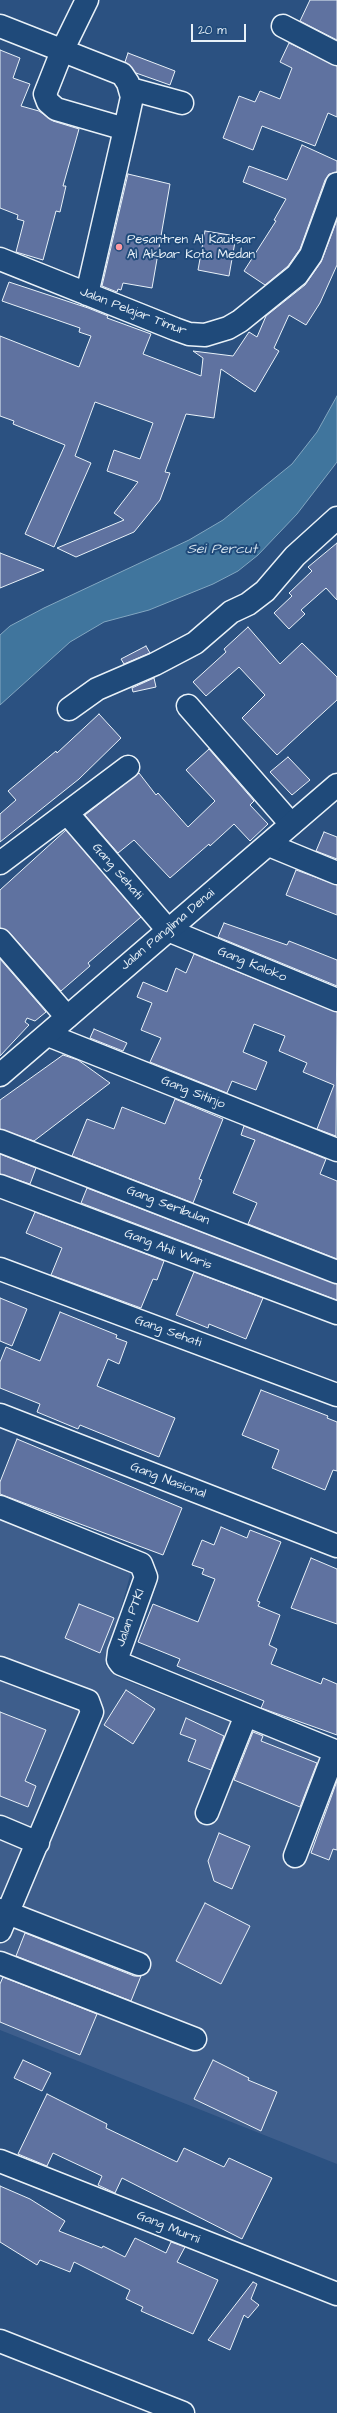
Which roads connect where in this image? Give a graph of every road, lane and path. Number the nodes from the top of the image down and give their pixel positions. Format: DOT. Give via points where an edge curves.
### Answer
graph roads {
  1 [pos="87,0"];
  2 [pos="0,26"];
  3 [pos="283,26"];
  4 [pos="62,51"];
  5 [pos="337,54"];
  6 [pos="131,89"];
  7 [pos="182,103"];
  8 [pos="125,128"];
  9 [pos="337,184"];
  10 [pos="0,259"];
  11 [pos="87,294"];
  12 [pos="337,518"];
  13 [pos="188,706"];
  14 [pos="69,709"];
  15 [pos="128,767"];
  16 [pos="337,785"];
  17 [pos="67,813"];
  18 [pos="291,824"];
  19 [pos="269,845"];
  20 [pos="0,863"];
  21 [pos="337,873"];
  22 [pos="168,930"];
  23 [pos="0,940"];
  24 [pos="337,1000"];
  25 [pos="67,1017"];
  26 [pos="48,1035"];
  27 [pos="0,1075"];
  28 [pos="0,1141"];
  29 [pos="337,1150"];
  30 [pos="0,1186"];
  31 [pos="0,1269"];
  32 [pos="337,1272"];
  33 [pos="337,1313"];
  34 [pos="337,1394"];
  35 [pos="0,1416"];
  36 [pos="0,1507"];
  37 [pos="337,1546"];
  38 [pos="0,1668"];
  39 [pos="246,1715"];
  40 [pos="336,1752"];
  41 [pos="207,1813"];
  42 [pos="0,1827"];
  43 [pos="38,1843"];
  44 [pos="296,1856"];
  45 [pos="2,1918"];
  46 [pos="0,1963"];
  47 [pos="139,1964"];
  48 [pos="195,2039"];
  49 [pos="0,2161"];
  50 [pos="337,2294"];
  51 [pos="0,2341"];
  52 [pos="183,2413"];
  1 -- 4 [label="street"];
  2 -- 4 [label="street"];
  3 -- 5 [label="street"];
  4 -- 6 [label="street" via="116,70 125,78"];
  4 -- 8 [label="street" via="46,90 50,106"];
  6 -- 7 [label="street"];
  6 -- 8 [label="street" via="131,106"];
  8 -- 11 [label="street"];
  9 -- 11 [label="street, Jalan Pelajar Timur" via="316,243 297,275 251,314 228,328 205,335 189,334"];
  10 -- 11 [label="street, Jalan Pelajar Timur"];
  12 -- 14 [label="street" via="295,556 265,591 226,615 195,643 155,664 97,689"];
  13 -- 18 [label="street"];
  15 -- 17 [label="street"];
  16 -- 18 [label="street, Jalan Panglima Denai"];
  17 -- 20 [label="street"];
  17 -- 22 [label="street, Gang Sehati"];
  18 -- 19 [label="street, Jalan Panglima Denai"];
  19 -- 21 [label="street"];
  19 -- 22 [label="street, Jalan Panglima Denai"];
  22 -- 24 [label="street, Gang Kaloko"];
  22 -- 25 [label="street, Jalan Panglima Denai"];
  23 -- 25 [label="street"];
  25 -- 26 [label="street, Jalan Panglima Denai"];
  26 -- 27 [label="street, Jalan Panglima Denai"];
  26 -- 29 [label="street, Gang Sitinjo"];
  28 -- 32 [label="street, Gang Seribulan"];
  30 -- 33 [label="street, Gang Ahli Waris"];
  31 -- 34 [label="street, Gang Sehati"];
  35 -- 37 [label="street, Gang Nasional"];
  36 -- 39 [label="street, Jalan PTKI" via="141,1564 146,1577 118,1660 121,1664"];
  38 -- 43 [label="street" via="88,1701 92,1712"];
  39 -- 40 [label="street, Jalan PTKI"];
  39 -- 41 [label="street"];
  40 -- 44 [label="street"];
  42 -- 43 [label="street"];
  43 -- 45 [label="street"];
  45 -- 47 [label="street"];
  46 -- 48 [label="street"];
  49 -- 50 [label="street, Gang Murni"];
  51 -- 52 [label="street"];
}
